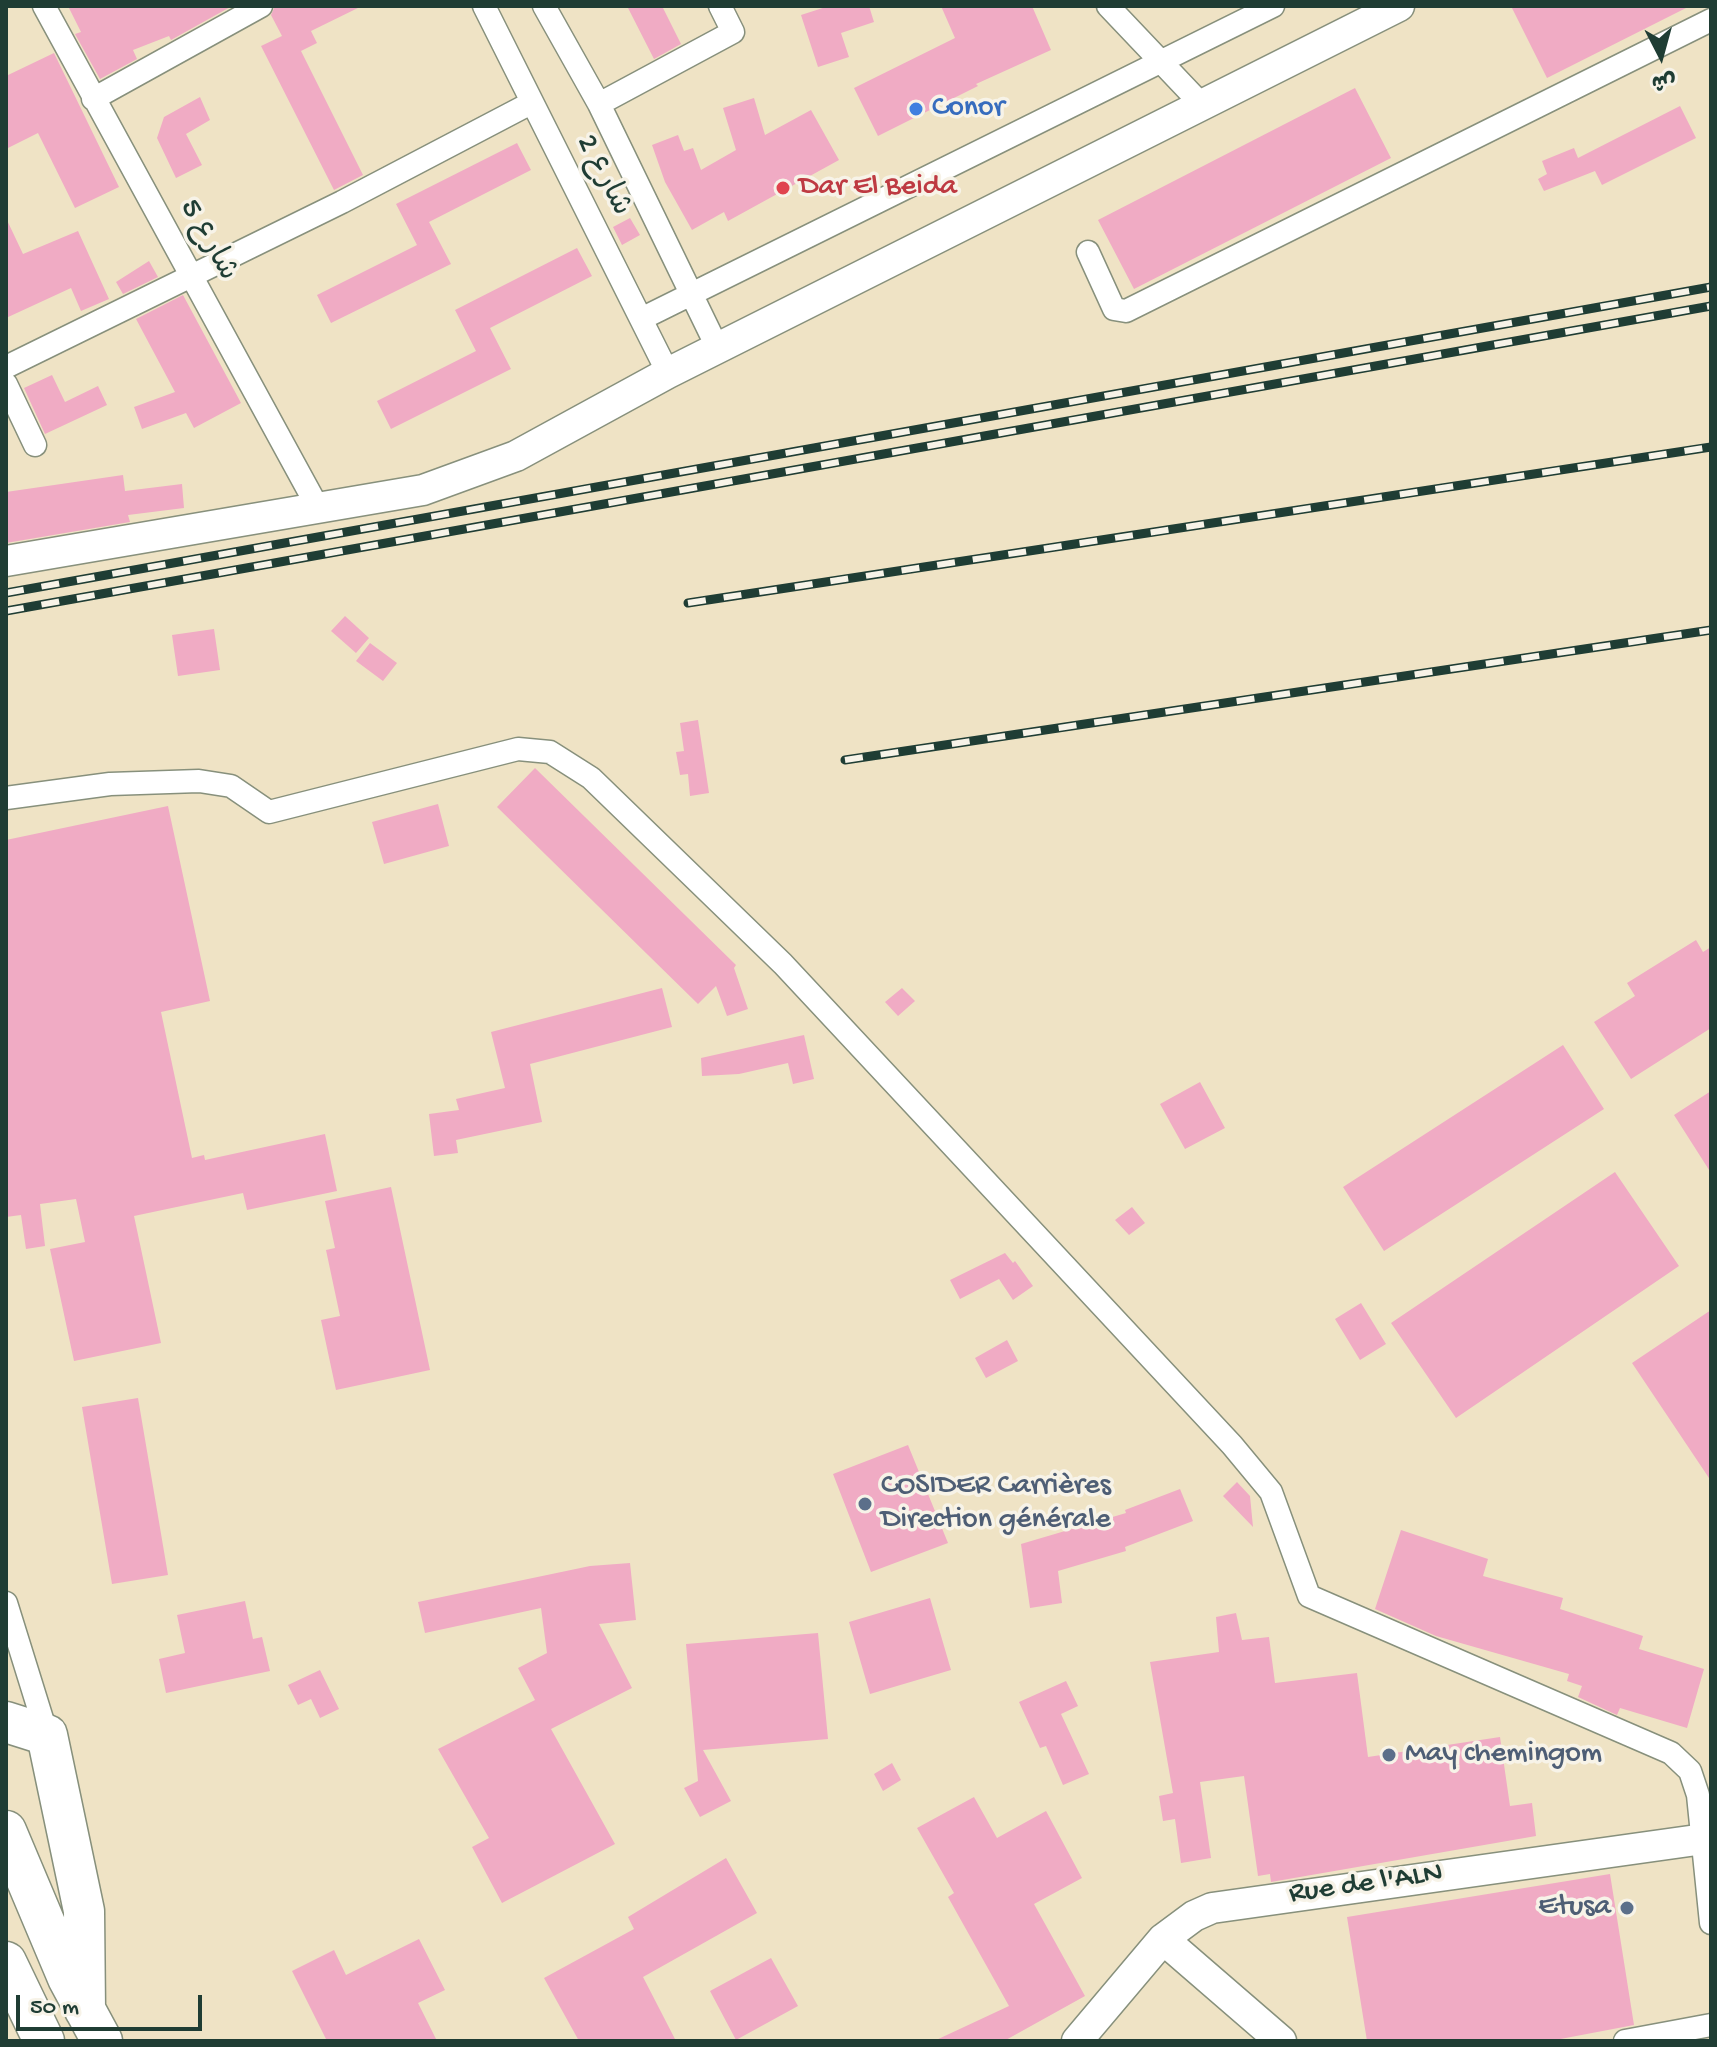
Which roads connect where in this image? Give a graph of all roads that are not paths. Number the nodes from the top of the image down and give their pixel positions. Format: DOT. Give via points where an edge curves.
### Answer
graph roads {
  1 [pos="44,6"];
  2 [pos="261,6"];
  3 [pos="484,6"];
  4 [pos="544,6"];
  5 [pos="720,6"];
  6 [pos="1108,6"];
  7 [pos="1273,6"];
  8 [pos="1399,6"];
  9 [pos="1711,20"];
  10 [pos="1161,62"];
  11 [pos="93,99"];
  12 [pos="531,103"];
  13 [pos="599,104"];
  14 [pos="1203,106"];
  15 [pos="1088,252"];
  16 [pos="191,274"];
  17 [pos="691,294"];
  18 [pos="641,319"];
  19 [pos="718,349"];
  20 [pos="6,367"];
  21 [pos="668,373"];
  22 [pos="6,384"];
  23 [pos="35,445"];
  24 [pos="317,506"];
  25 [pos="6,561"];
  26 [pos="6,798"];
  27 [pos="6,1603"];
  28 [pos="6,1722"];
  29 [pos="47,1735"];
  30 [pos="6,1831"];
  31 [pos="1706,1839"];
  32 [pos="1711,1923"];
  33 [pos="1163,1939"];
  34 [pos="6,1962"];
  35 [pos="6,2023"];
  36 [pos="93,2025"];
  37 [pos="1711,2025"];
  38 [pos="19,2041"];
  39 [pos="44,2041"];
  40 [pos="1077,2041"];
  41 [pos="1281,2041"];
  42 [pos="1625,2041"];
  1 -- 11 [label="street, شارع 5"];
  2 -- 11 [label="street"];
  3 -- 12 [label="street, شارع 2"];
  4 -- 13 [label="street, شارع 2"];
  5 -- 13 [label="street" via="733,32"];
  6 -- 10 [label="street"];
  7 -- 10 [label="street"];
  8 -- 14 [label="street"];
  9 -- 15 [label="street" via="1126,311 1114,309"];
  10 -- 14 [label="street"];
  10 -- 17 [label="street"];
  11 -- 16 [label="street, شارع 5"];
  12 -- 16 [label="street"];
  12 -- 18 [label="street, شارع 2"];
  13 -- 17 [label="street, شارع 2"];
  14 -- 19 [label="street"];
  16 -- 20 [label="street"];
  16 -- 24 [label="street, شارع 5"];
  17 -- 18 [label="street"];
  17 -- 19 [label="street, شارع 2"];
  18 -- 21 [label="street, شارع 2"];
  19 -- 21 [label="street"];
  21 -- 24 [label="street" via="516,456 423,490"];
  22 -- 23 [label="street"];
  24 -- 25 [label="street"];
  26 -- 31 [label="street" via="110,784 199,781 231,786 269,812 518,749 550,752 591,778 783,964 1232,1445 1271,1492 1309,1596 1671,1753 1690,1771"];
  27 -- 29 [label="street"];
  28 -- 29 [label="highway"];
  29 -- 36 [label="highway" via="84,1911"];
  30 -- 36 [label="highway"];
  31 -- 32 [label="street"];
  31 -- 33 [label="street, Rue de l'ALN" via="1231,1903 1194,1916"];
  33 -- 40 [label="street, Rue de l'ALN"];
  33 -- 41 [label="street"];
  34 -- 39 [label="highway"];
  35 -- 38 [label="highway"];
  37 -- 42 [label="street"];
}
